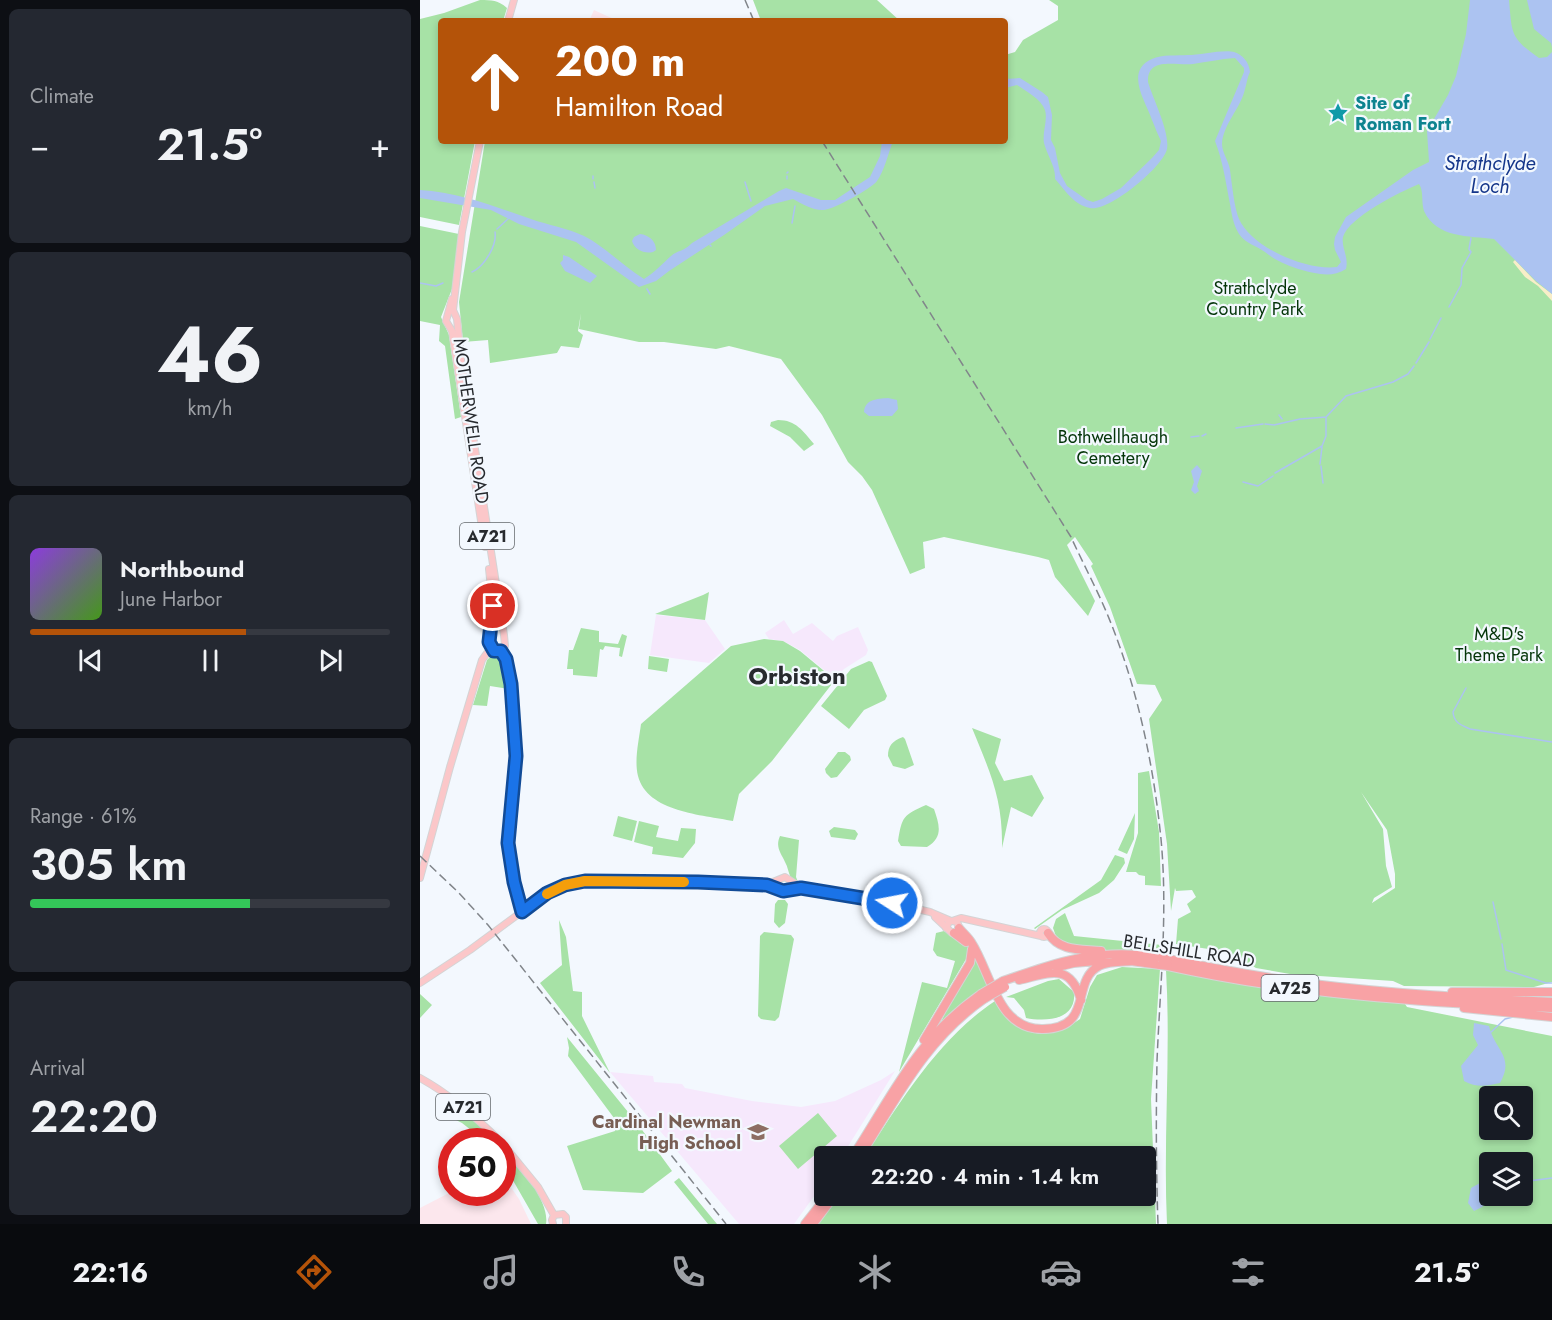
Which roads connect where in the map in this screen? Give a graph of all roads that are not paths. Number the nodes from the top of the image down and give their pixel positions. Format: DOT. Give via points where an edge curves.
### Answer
graph roads {
  1 [pos="514,0"];
  2 [pos="509,18"];
  3 [pos="479,144"];
  4 [pos="456,291"];
  5 [pos="455,314"];
  6 [pos="447,315"];
  7 [pos="456,322"];
  8 [pos="448,325"];
  9 [pos="492,626"];
  10 [pos="502,627"];
  11 [pos="497,651"];
  12 [pos="420,878"];
  13 [pos="778,884"];
  14 [pos="790,885"];
  15 [pos="927,911"];
  16 [pos="522,912"];
  17 [pos="967,920"];
  18 [pos="952,921"];
  19 [pos="946,928"];
  20 [pos="957,929"];
  21 [pos="1044,933"];
  22 [pos="975,952"];
  23 [pos="1138,958"];
  24 [pos="1164,962"];
  25 [pos="1019,980"];
  26 [pos="420,983"];
  27 [pos="1004,984"];
  28 [pos="1552,992"];
  29 [pos="1408,993"];
  30 [pos="983,997"];
  31 [pos="1414,1000"];
  32 [pos="1081,1001"];
  33 [pos="1552,1002"];
  34 [pos="1552,1008"];
  35 [pos="1552,1017"];
  36 [pos="910,1065"];
  37 [pos="420,1078"];
  38 [pos="488,1128"];
  39 [pos="859,1146"];
  40 [pos="866,1146"];
  41 [pos="516,1160"];
  42 [pos="819,1206"];
  43 [pos="826,1206"];
  44 [pos="554,1215"];
  45 [pos="553,1224"];
  46 [pos="566,1224"];
  47 [pos="805,1224"];
  48 [pos="813,1224"];
  1 -- 2 [label="main road"];
  3 -- 4 [label="main road, A721"];
  4 -- 5 [label="main road, A721"];
  4 -- 6 [label="main road, MOTHERWELL ROAD / A721"];
  5 -- 6 [label="main road"];
  5 -- 7 [label="main road, A721"];
  6 -- 8 [label="main road, A721"];
  7 -- 8 [label="main road"];
  7 -- 10 [label="main road, MOTHERWELL ROAD / A721"];
  8 -- 9 [label="main road, MOTHERWELL ROAD / A721" via="452,330 489,572"];
  9 -- 10 [label="main road"];
  9 -- 11 [label="main road, MOTHERWELL ROAD / A721" via="489,642"];
  10 -- 11 [label="main road, MOTHERWELL ROAD / A721" via="505,646"];
  11 -- 12 [label="main road" via="482,660"];
  11 -- 16 [label="main road, A721" via="506,659 511,684 516,756 508,843"];
  13 -- 14 [label="main road" via="783,891"];
  13 -- 14 [label="main road" via="784,877"];
  13 -- 16 [label="main road" via="585,881 547,893"];
  14 -- 15 [label="main road"];
  15 -- 18 [label="main road"];
  15 -- 19 [label="main road"];
  16 -- 26 [label="main road"];
  17 -- 18 [label="main road"];
  17 -- 20 [label="main road"];
  17 -- 21 [label="main road"];
  18 -- 19 [label="main road"];
  18 -- 20 [label="main road"];
  19 -- 20 [label="main road" via="948,932"];
  20 -- 22 [label="highway"];
  21 -- 23 [label="highway" via="1057,944 1075,949"];
  22 -- 32 [label="highway" via="1003,1008 1027,1027 1048,1029 1065,1024"];
  22 -- 36 [label="highway"];
  23 -- 24 [label="highway, BELLSHILL ROAD / A725"];
  23 -- 25 [label="highway, BELLSHILL ROAD / A725" via="1074,963"];
  23 -- 27 [label="highway, BELLSHILL ROAD / A725" via="1109,954 1072,958"];
  23 -- 32 [label="highway" via="1104,964 1092,971 1086,978"];
  24 -- 29 [label="highway, BELLSHILL ROAD / A725"];
  24 -- 31 [label="highway, BELLSHILL ROAD / A725" via="1262,984"];
  25 -- 27 [label="highway, BELLSHILL ROAD / A725"];
  25 -- 32 [label="highway" via="1049,973 1065,975 1075,982"];
  27 -- 30 [label="highway, A725, bridge"];
  28 -- 29 [label="highway, A725"];
  29 -- 33 [label="highway, A725"];
  30 -- 36 [label="highway, A725" via="943,1025"];
  30 -- 40 [label="highway, A725" via="945,1030 922,1058"];
  31 -- 34 [label="highway, A725"];
  31 -- 35 [label="highway, A725"];
  36 -- 39 [label="highway, A725"];
  37 -- 38 [label="main road, A721" via="441,1089"];
  41 -- 44 [label="main road, A721"];
  42 -- 47 [label="highway"];
  43 -- 48 [label="highway"];
  44 -- 45 [label="main road"];
  44 -- 46 [label="main road, A721" via="563,1214"];
}
